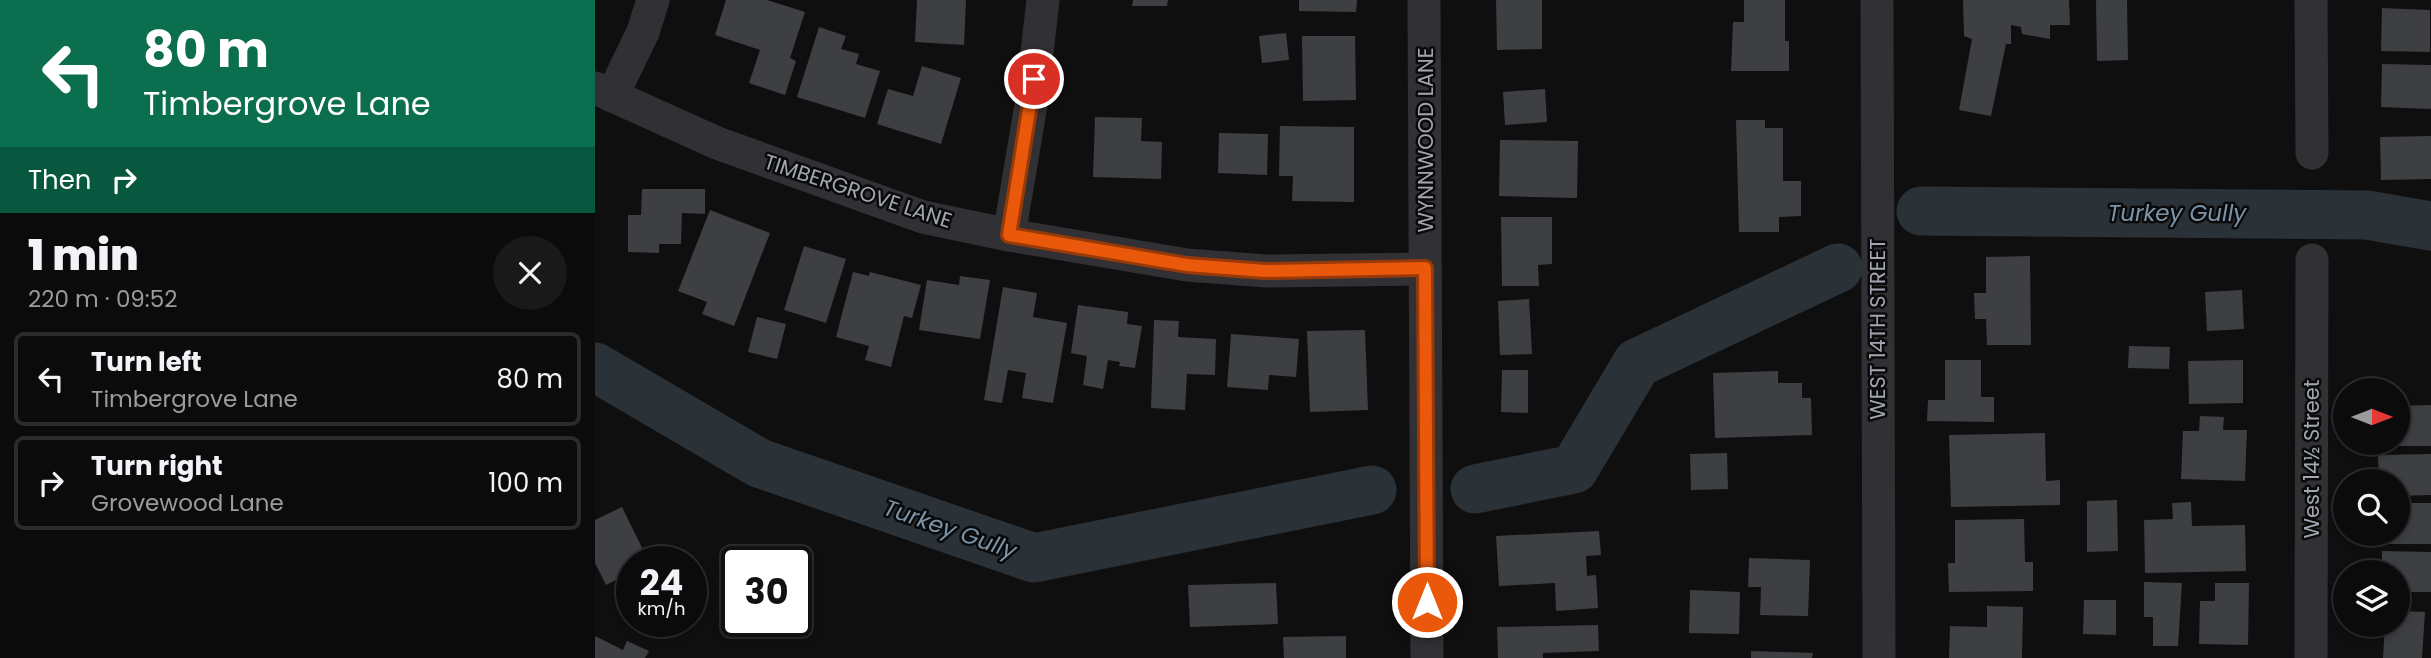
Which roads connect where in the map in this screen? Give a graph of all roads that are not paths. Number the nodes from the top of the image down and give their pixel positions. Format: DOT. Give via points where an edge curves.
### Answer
graph roads {
  1 [pos="653,0"];
  2 [pos="1042,0"];
  3 [pos="1425,0"];
  4 [pos="1877,0"];
  5 [pos="2311,0"];
  6 [pos="604,92"];
  7 [pos="2312,153"];
  8 [pos="1009,235"];
  9 [pos="2312,260"];
  10 [pos="1425,268"];
  11 [pos="1427,658"];
  12 [pos="1879,658"];
  13 [pos="2311,658"];
  1 -- 6 [label="street" via="643,32"];
  2 -- 8 [label="street" via="1031,105"];
  3 -- 10 [label="street, WYNNWOOD LANE"];
  4 -- 12 [label="street, WEST 14TH STREET"];
  5 -- 7 [label="street"];
  6 -- 8 [label="street, TIMBERGROVE LANE" via="717,143 923,218"];
  8 -- 10 [label="street, TIMBERGROVE LANE" via="1187,265 1265,271"];
  9 -- 13 [label="street, West 14½ Street"];
  10 -- 11 [label="street, WYNNWOOD LANE"];
}
